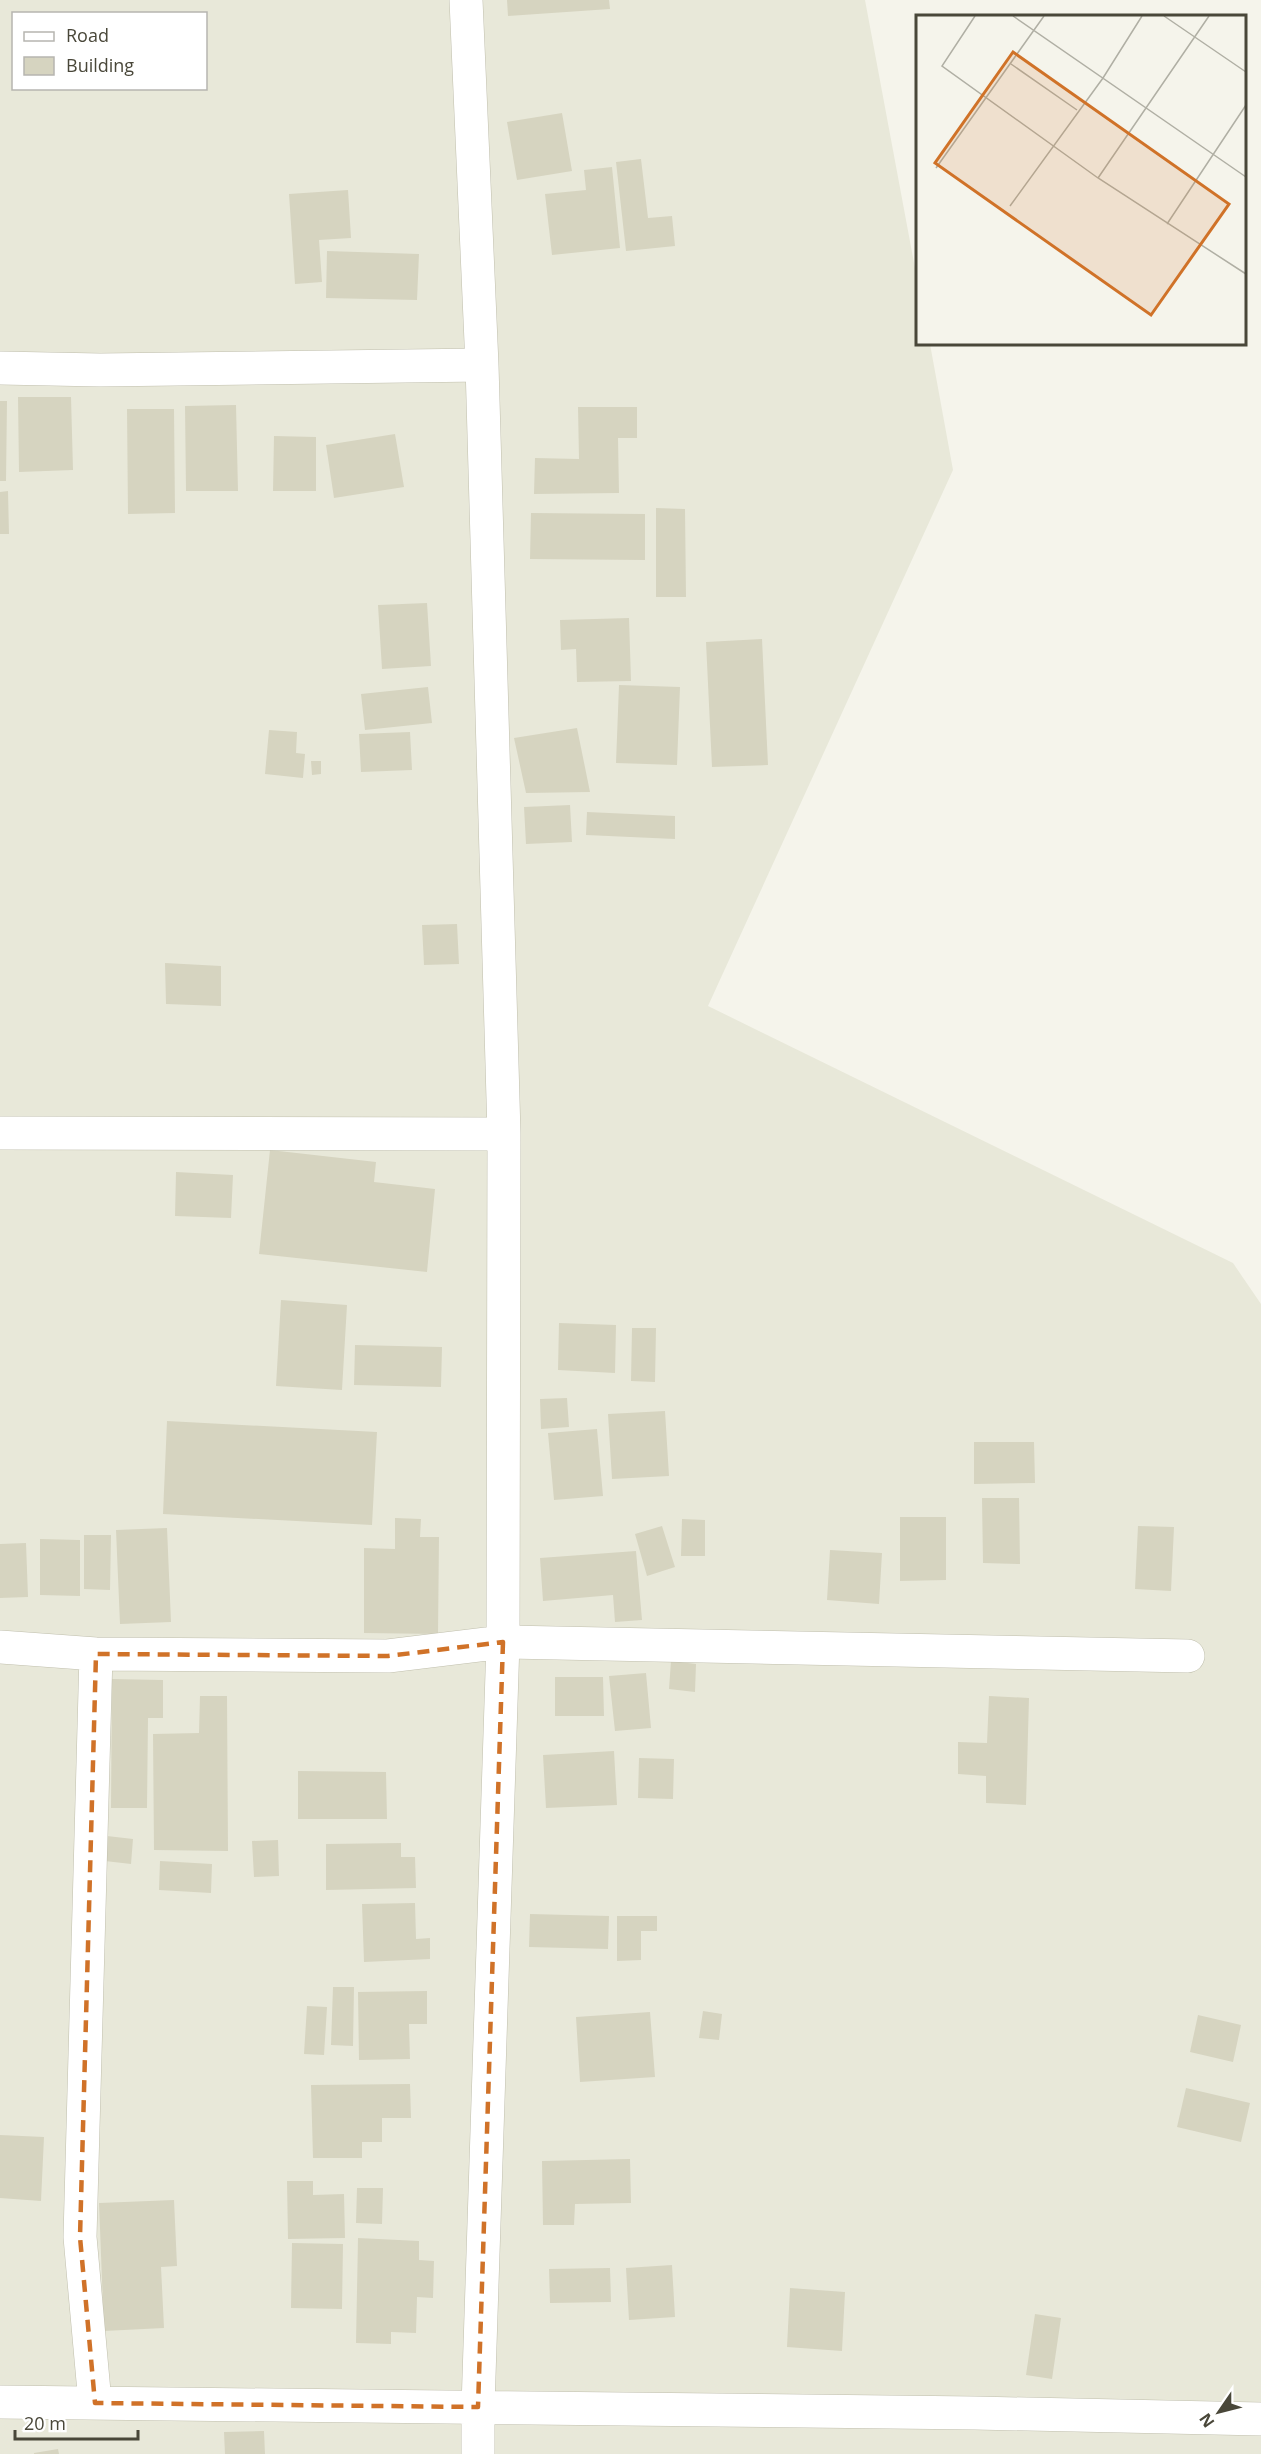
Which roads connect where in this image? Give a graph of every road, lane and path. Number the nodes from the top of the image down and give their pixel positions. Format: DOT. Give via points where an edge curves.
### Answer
graph roads {
  1 [pos="466,0"];
  2 [pos="482,365"];
  3 [pos="0,368"];
  4 [pos="0,1133"];
  5 [pos="504,1134"];
  6 [pos="503,1642"];
  7 [pos="0,1647"];
  8 [pos="96,1654"];
  9 [pos="1188,1656"];
  10 [pos="0,2402"];
  11 [pos="94,2403"];
  12 [pos="478,2407"];
  13 [pos="1261,2419"];
  14 [pos="478,2454"];
  1 -- 2 [label="street"];
  2 -- 3 [label="street"];
  2 -- 5 [label="street"];
  4 -- 5 [label="street"];
  5 -- 6 [label="street"];
  6 -- 8 [label="street" via="388,1656"];
  6 -- 9 [label="street"];
  6 -- 12 [label="street"];
  7 -- 8 [label="street"];
  8 -- 11 [label="street" via="80,2237"];
  10 -- 11 [label="street"];
  11 -- 12 [label="street"];
  12 -- 13 [label="street"];
  12 -- 14 [label="street"];
}
